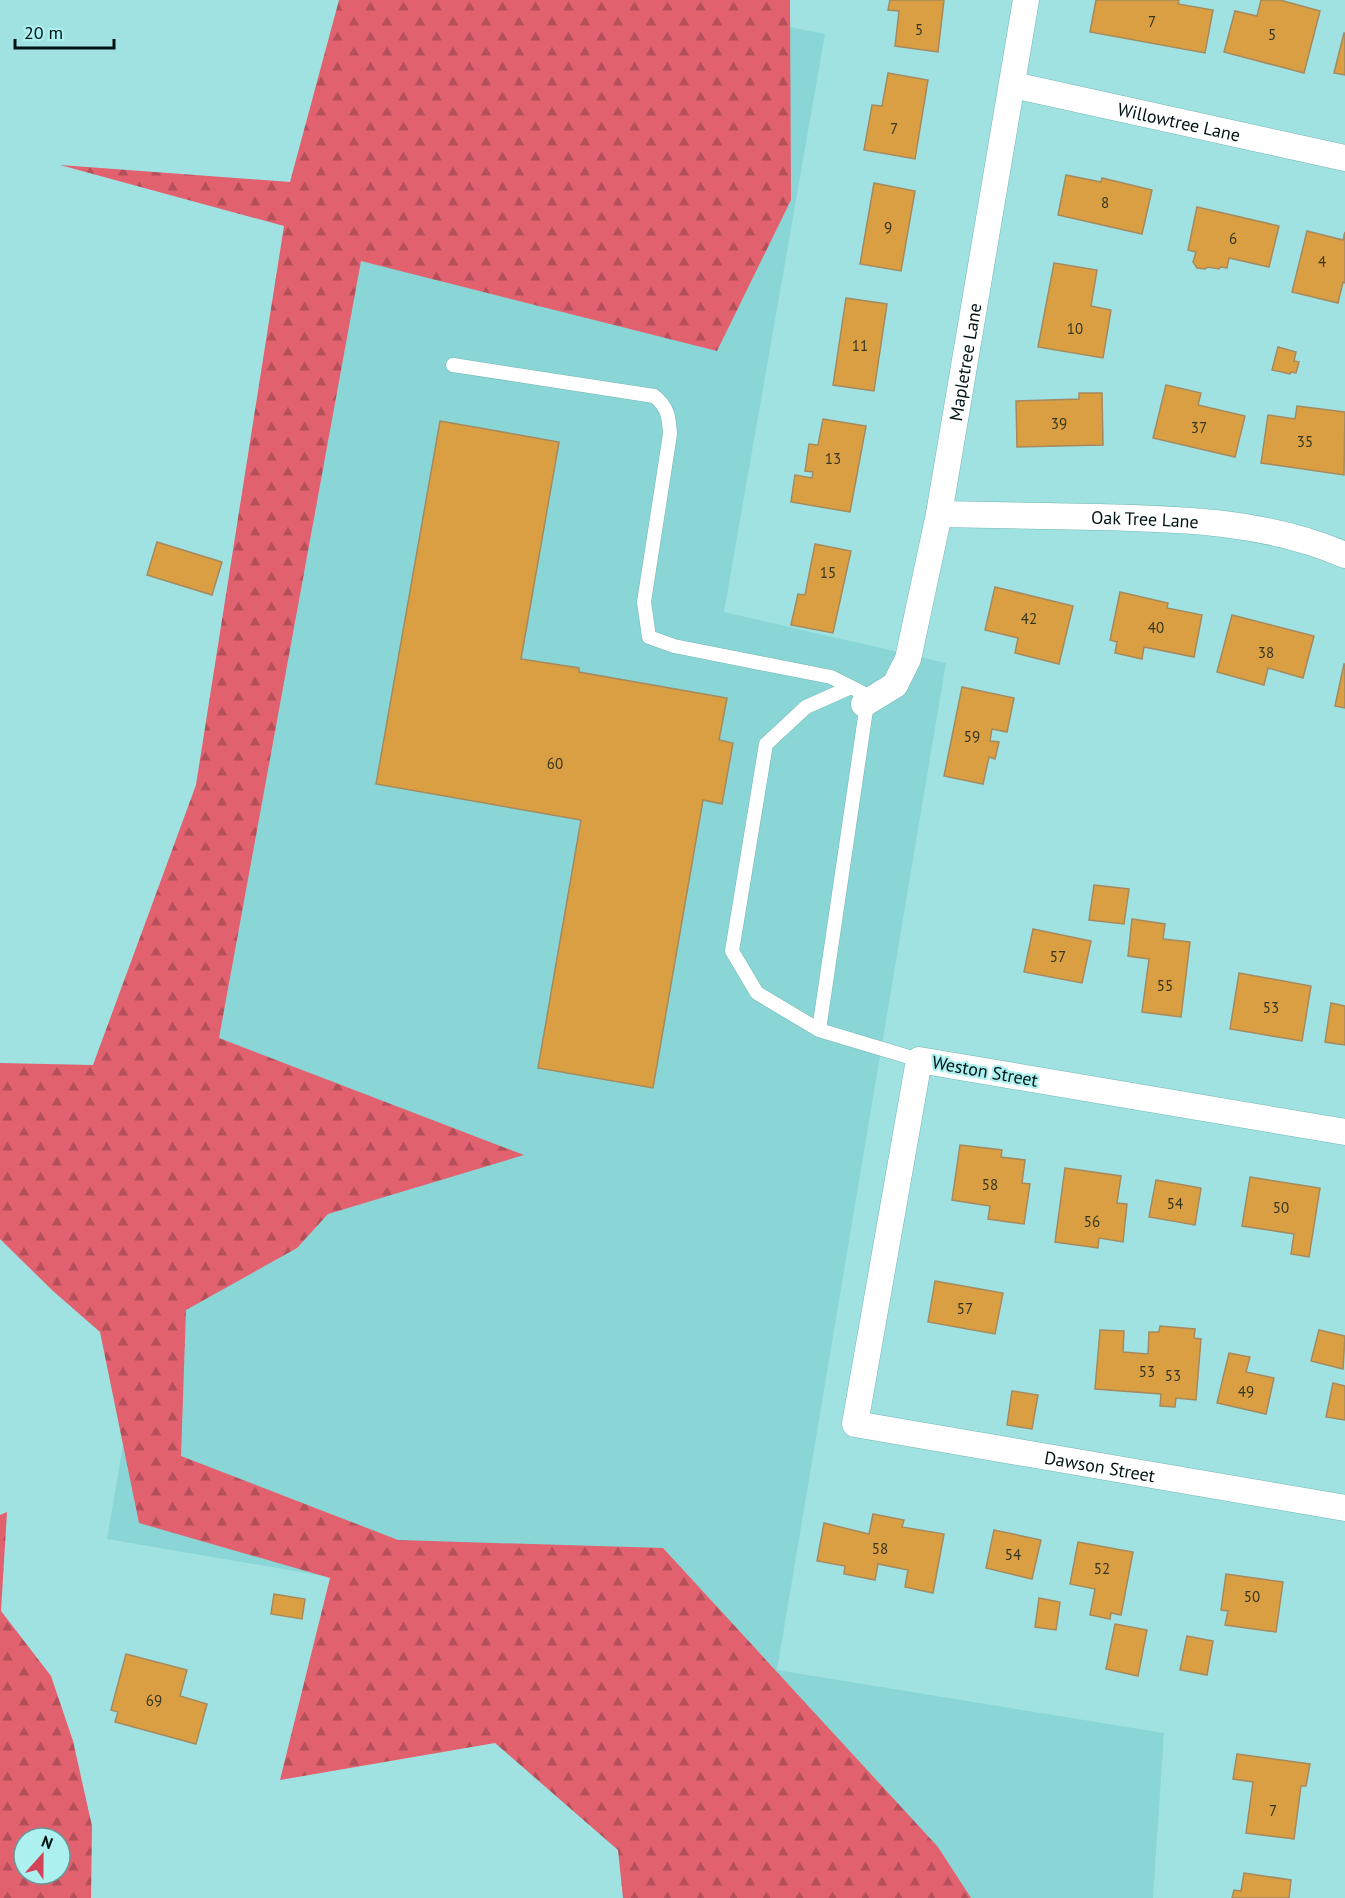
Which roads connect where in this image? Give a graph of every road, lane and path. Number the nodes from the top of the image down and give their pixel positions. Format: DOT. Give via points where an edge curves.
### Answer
graph roads {
  1 [pos="1026,0"];
  2 [pos="1013,85"];
  3 [pos="1345,158"];
  4 [pos="453,365"];
  5 [pos="939,514"];
  6 [pos="1345,555"];
  7 [pos="857,695"];
  8 [pos="819,1030"];
  9 [pos="919,1060"];
  10 [pos="1345,1132"];
  11 [pos="855,1424"];
  12 [pos="1345,1508"];
  1 -- 2 [label="street, Mapletree Lane"];
  2 -- 3 [label="street, Willowtree Lane"];
  2 -- 5 [label="street, Mapletree Lane"];
  4 -- 7 [label="lane" via="654,396 665,405 670,434 644,602 649,637 674,646 831,677"];
  5 -- 6 [label="street, Oak Tree Lane" via="1165,519 1250,526"];
  5 -- 7 [label="street, Mapletree Lane" via="908,659 895,685"];
  7 -- 8 [label="lane" via="866,710"];
  7 -- 8 [label="lane" via="806,707 766,744 732,951 757,993"];
  8 -- 9 [label="lane"];
  9 -- 10 [label="street, Weston Street"];
  9 -- 11 [label="street, Weston Street"];
  11 -- 12 [label="street, Dawson Street"];
}
